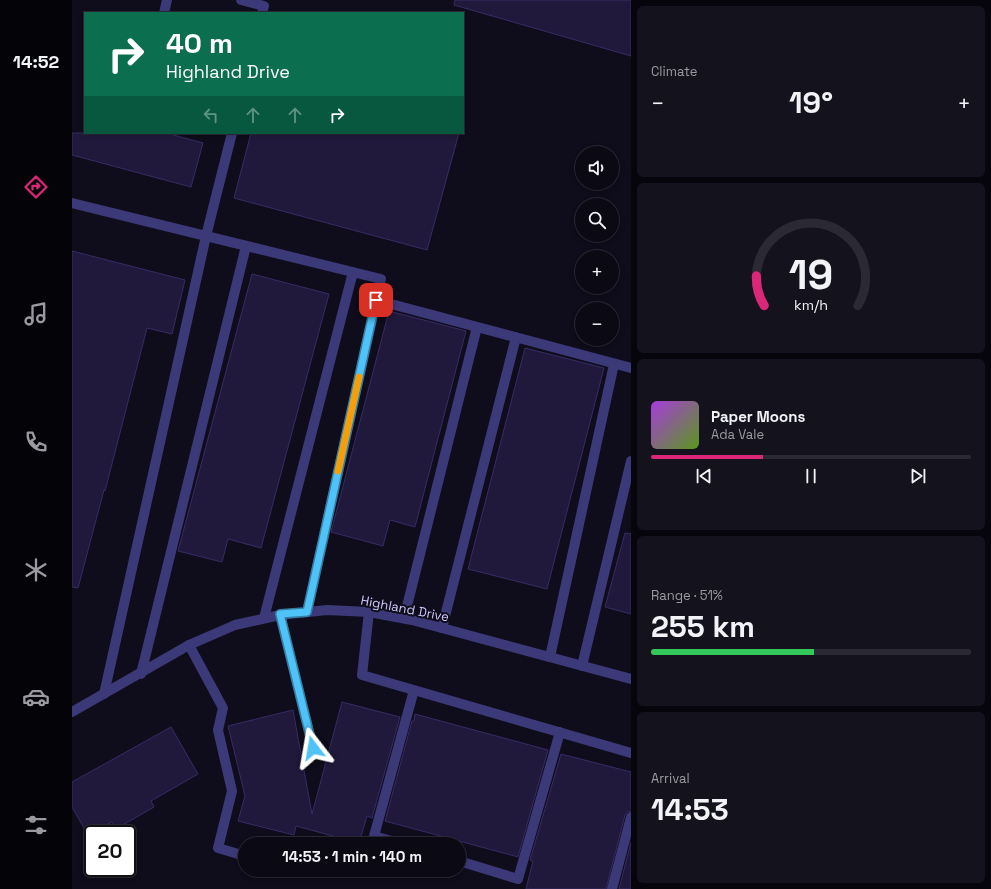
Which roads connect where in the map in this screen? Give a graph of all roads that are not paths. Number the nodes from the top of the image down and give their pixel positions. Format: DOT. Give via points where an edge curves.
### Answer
graph roads {
  1 [pos="167,0"];
  2 [pos="241,0"];
  3 [pos="164,12"];
  4 [pos="262,12"];
  5 [pos="229,134"];
  6 [pos="72,203"];
  7 [pos="206,236"];
  8 [pos="246,246"];
  9 [pos="353,272"];
  10 [pos="376,300"];
  11 [pos="477,327"];
  12 [pos="516,337"];
  13 [pos="614,364"];
  14 [pos="631,368"];
  15 [pos="631,461"];
  16 [pos="307,612"];
  17 [pos="369,612"];
  18 [pos="280,614"];
  19 [pos="264,618"];
  20 [pos="404,618"];
  21 [pos="442,628"];
  22 [pos="190,645"];
  23 [pos="550,657"];
  24 [pos="582,666"];
  25 [pos="141,674"];
  26 [pos="631,679"];
  27 [pos="414,690"];
  28 [pos="104,694"];
  29 [pos="73,709"];
  30 [pos="560,732"];
  31 [pos="313,748"];
  32 [pos="631,753"];
  33 [pos="631,817"];
  34 [pos="378,837"];
  35 [pos="238,854"];
  36 [pos="466,863"];
  37 [pos="612,889"];
  1 -- 3 [label="street"];
  2 -- 4 [label="street" via="264,6"];
  5 -- 7 [label="street"];
  6 -- 7 [label="street"];
  7 -- 8 [label="street"];
  7 -- 28 [label="street"];
  8 -- 9 [label="street"];
  8 -- 25 [label="street"];
  9 -- 10 [label="street" via="381,279"];
  9 -- 19 [label="street"];
  10 -- 11 [label="street"];
  10 -- 16 [label="street"];
  11 -- 12 [label="street"];
  11 -- 20 [label="street"];
  12 -- 13 [label="street"];
  12 -- 21 [label="street"];
  13 -- 14 [label="street"];
  13 -- 23 [label="street"];
  15 -- 24 [label="street"];
  16 -- 17 [label="street, Highland Drive"];
  16 -- 18 [label="street, Highland Drive"];
  17 -- 20 [label="street, Highland Drive"];
  17 -- 27 [label="street" via="362,675"];
  18 -- 19 [label="street, Highland Drive"];
  18 -- 31 [label="street"];
  19 -- 22 [label="street, Highland Drive" via="236,625"];
  20 -- 21 [label="street, Highland Drive"];
  21 -- 23 [label="street, Highland Drive"];
  22 -- 25 [label="street, Highland Drive"];
  22 -- 35 [label="street" via="223,708 218,730 232,791 218,848"];
  23 -- 24 [label="street, Highland Drive"];
  24 -- 26 [label="street, Highland Drive"];
  25 -- 28 [label="street, Highland Drive"];
  27 -- 30 [label="street"];
  27 -- 34 [label="street" via="374,836"];
  28 -- 29 [label="street, Highland Drive"];
  30 -- 32 [label="street"];
  30 -- 36 [label="street" via="518,879"];
  33 -- 37 [label="street"];
}
